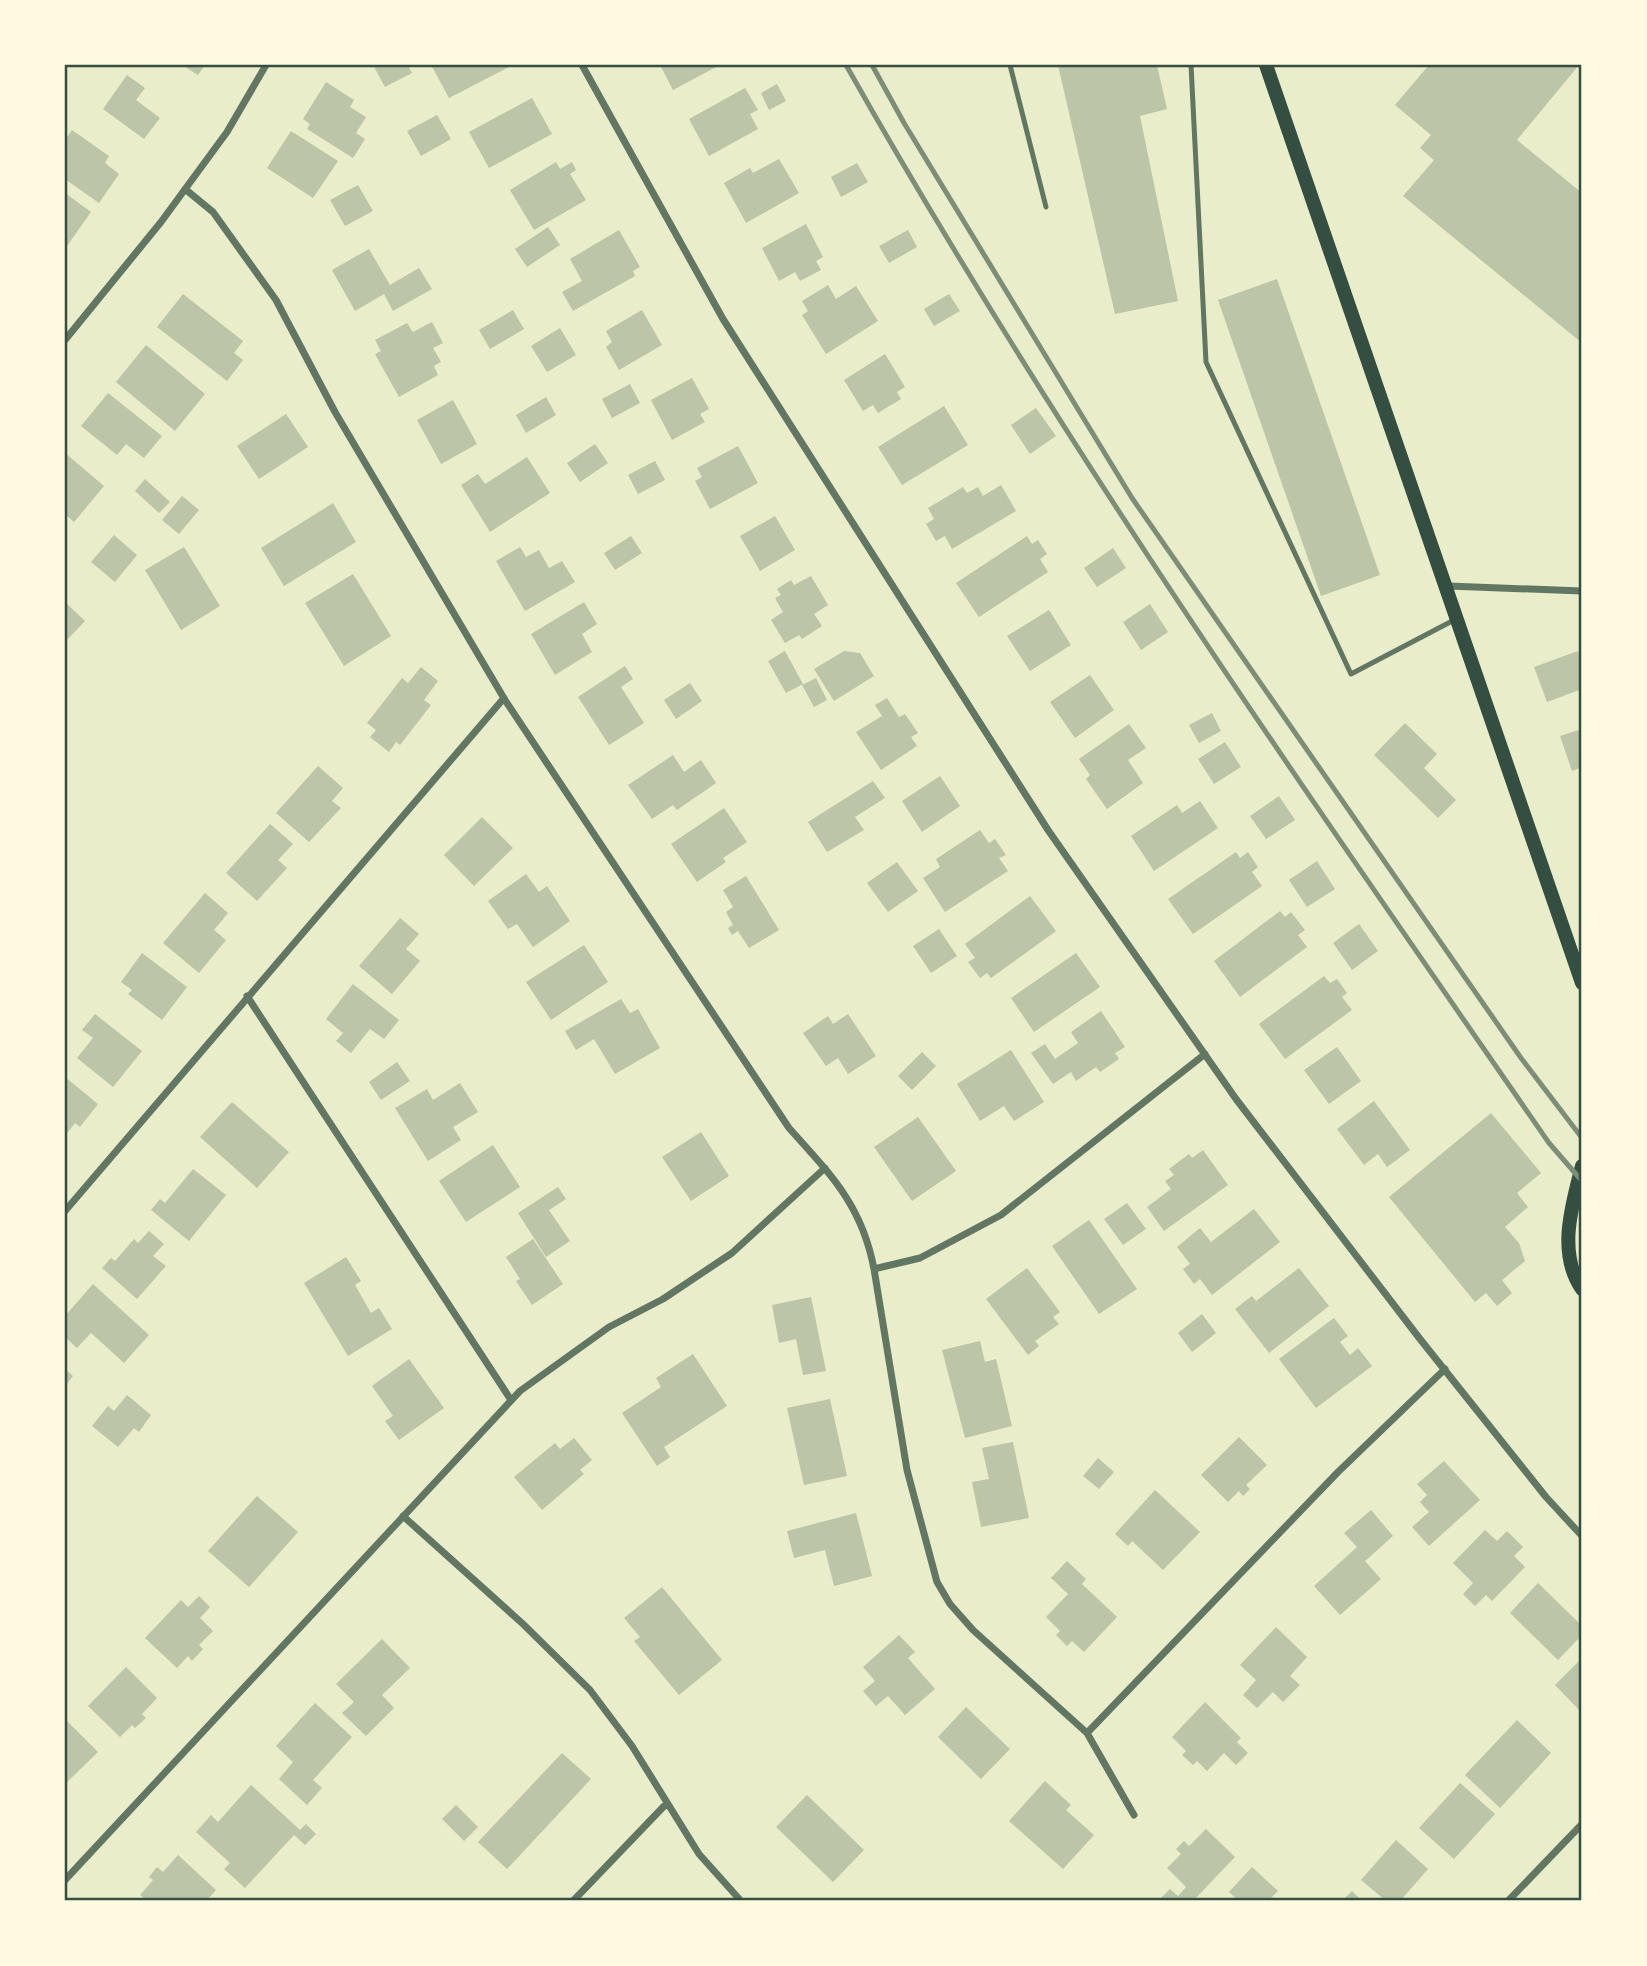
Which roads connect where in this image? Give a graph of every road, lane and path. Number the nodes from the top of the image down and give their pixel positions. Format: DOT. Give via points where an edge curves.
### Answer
graph roads {
  1 [pos="266,65"];
  2 [pos="582,65"];
  3 [pos="1010,65"];
  4 [pos="1191,65"];
  5 [pos="1266,65"];
  6 [pos="185,189"];
  7 [pos="1046,207"];
  8 [pos="66,335"];
  9 [pos="1448,586"];
  10 [pos="1582,591"];
  11 [pos="1458,619"];
  12 [pos="504,698"];
  13 [pos="1582,983"];
  14 [pos="247,996"];
  15 [pos="1205,1054"];
  16 [pos="1582,1166"];
  17 [pos="825,1168"];
  18 [pos="65,1212"];
  19 [pos="874,1269"];
  20 [pos="1582,1289"];
  21 [pos="1445,1369"];
  22 [pos="511,1400"];
  23 [pos="403,1516"];
  24 [pos="1582,1536"];
  25 [pos="1087,1733"];
  26 [pos="667,1803"];
  27 [pos="1134,1815"];
  28 [pos="1582,1824"];
  29 [pos="65,1880"];
  30 [pos="573,1901"];
  31 [pos="741,1901"];
  32 [pos="1508,1901"];
  1 -- 6 [label="street" via="227,132"];
  2 -- 15 [label="street" via="723,319 890,586 1048,830"];
  3 -- 7 [label="lane"];
  4 -- 11 [label="lane" via="1206,362 1351,674"];
  5 -- 9 [label="main road"];
  6 -- 8 [label="street"];
  6 -- 12 [label="street" via="214,212 276,300 335,412"];
  9 -- 10 [label="street"];
  9 -- 11 [label="main road"];
  11 -- 13 [label="main road"];
  12 -- 14 [label="street"];
  12 -- 17 [label="street" via="789,1128"];
  14 -- 18 [label="street"];
  14 -- 22 [label="street"];
  15 -- 19 [label="street" via="1001,1215 920,1258"];
  15 -- 21 [label="street"];
  16 -- 20 [label="main road" via="1568,1237 1570,1261"];
  17 -- 19 [label="street" via="858,1213"];
  17 -- 22 [label="street" via="732,1253 663,1299 609,1326"];
  19 -- 25 [label="street" via="907,1470 937,1582 973,1630"];
  21 -- 24 [label="street"];
  21 -- 25 [label="street" via="1338,1472"];
  22 -- 23 [label="street"];
  23 -- 26 [label="street" via="590,1690"];
  23 -- 29 [label="street"];
  25 -- 27 [label="street"];
  26 -- 30 [label="street"];
  26 -- 31 [label="street" via="699,1854"];
  28 -- 32 [label="street"];
}
